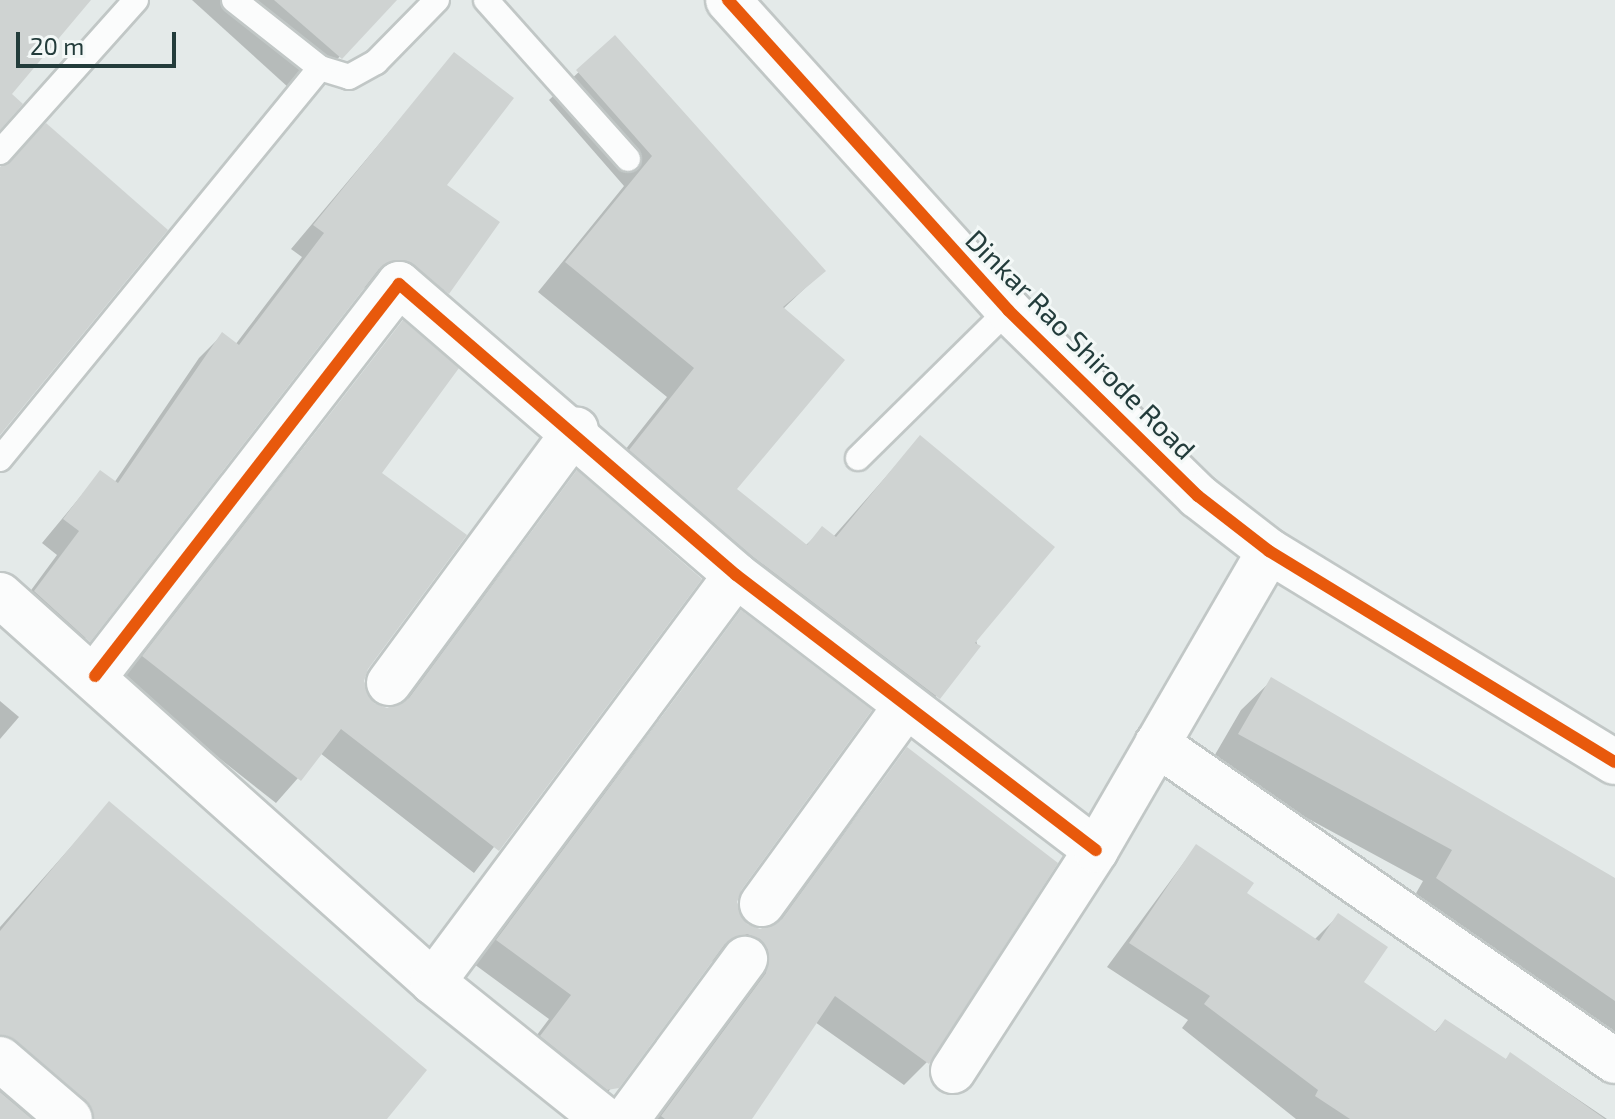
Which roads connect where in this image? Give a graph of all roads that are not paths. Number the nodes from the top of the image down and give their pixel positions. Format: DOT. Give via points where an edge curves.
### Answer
graph roads {
  1 [pos="136,0"];
  2 [pos="234,0"];
  3 [pos="437,0"];
  4 [pos="486,0"];
  5 [pos="728,0"];
  6 [pos="320,68"];
  7 [pos="0,152"];
  8 [pos="628,159"];
  9 [pos="1008,310"];
  10 [pos="576,429"];
  11 [pos="858,458"];
  12 [pos="0,459"];
  13 [pos="1269,551"];
  14 [pos="736,575"];
  15 [pos="0,595"];
  16 [pos="95,676"];
  17 [pos="389,683"];
  18 [pos="906,706"];
  19 [pos="1157,744"];
  20 [pos="1615,762"];
  21 [pos="1096,850"];
  22 [pos="762,904"];
  23 [pos="745,959"];
  24 [pos="433,982"];
  25 [pos="0,1059"];
  26 [pos="1615,1061"];
  27 [pos="953,1071"];
  28 [pos="70,1119"];
  29 [pos="604,1119"];
  30 [pos="627,1119"];
  1 -- 7 [label="lane"];
  2 -- 6 [label="lane"];
  3 -- 6 [label="lane" via="376,62 349,77"];
  4 -- 8 [label="lane"];
  5 -- 9 [label="street, Dinkar Rao Shirode Road"];
  6 -- 12 [label="lane"];
  9 -- 11 [label="lane"];
  9 -- 13 [label="street, Dinkar Rao Shirode Road" via="1113,418"];
  10 -- 14 [label="street"];
  10 -- 16 [label="street" via="399,284"];
  10 -- 17 [label="street"];
  13 -- 19 [label="street"];
  13 -- 20 [label="street, Dinkar Rao Shirode Road"];
  14 -- 18 [label="street"];
  14 -- 24 [label="street"];
  15 -- 16 [label="street"];
  16 -- 24 [label="street"];
  18 -- 21 [label="street"];
  18 -- 22 [label="street"];
  19 -- 21 [label="street"];
  19 -- 26 [label="street"];
  21 -- 27 [label="street"];
  23 -- 30 [label="street"];
  24 -- 29 [label="street"];
  25 -- 28 [label="street"];
}
